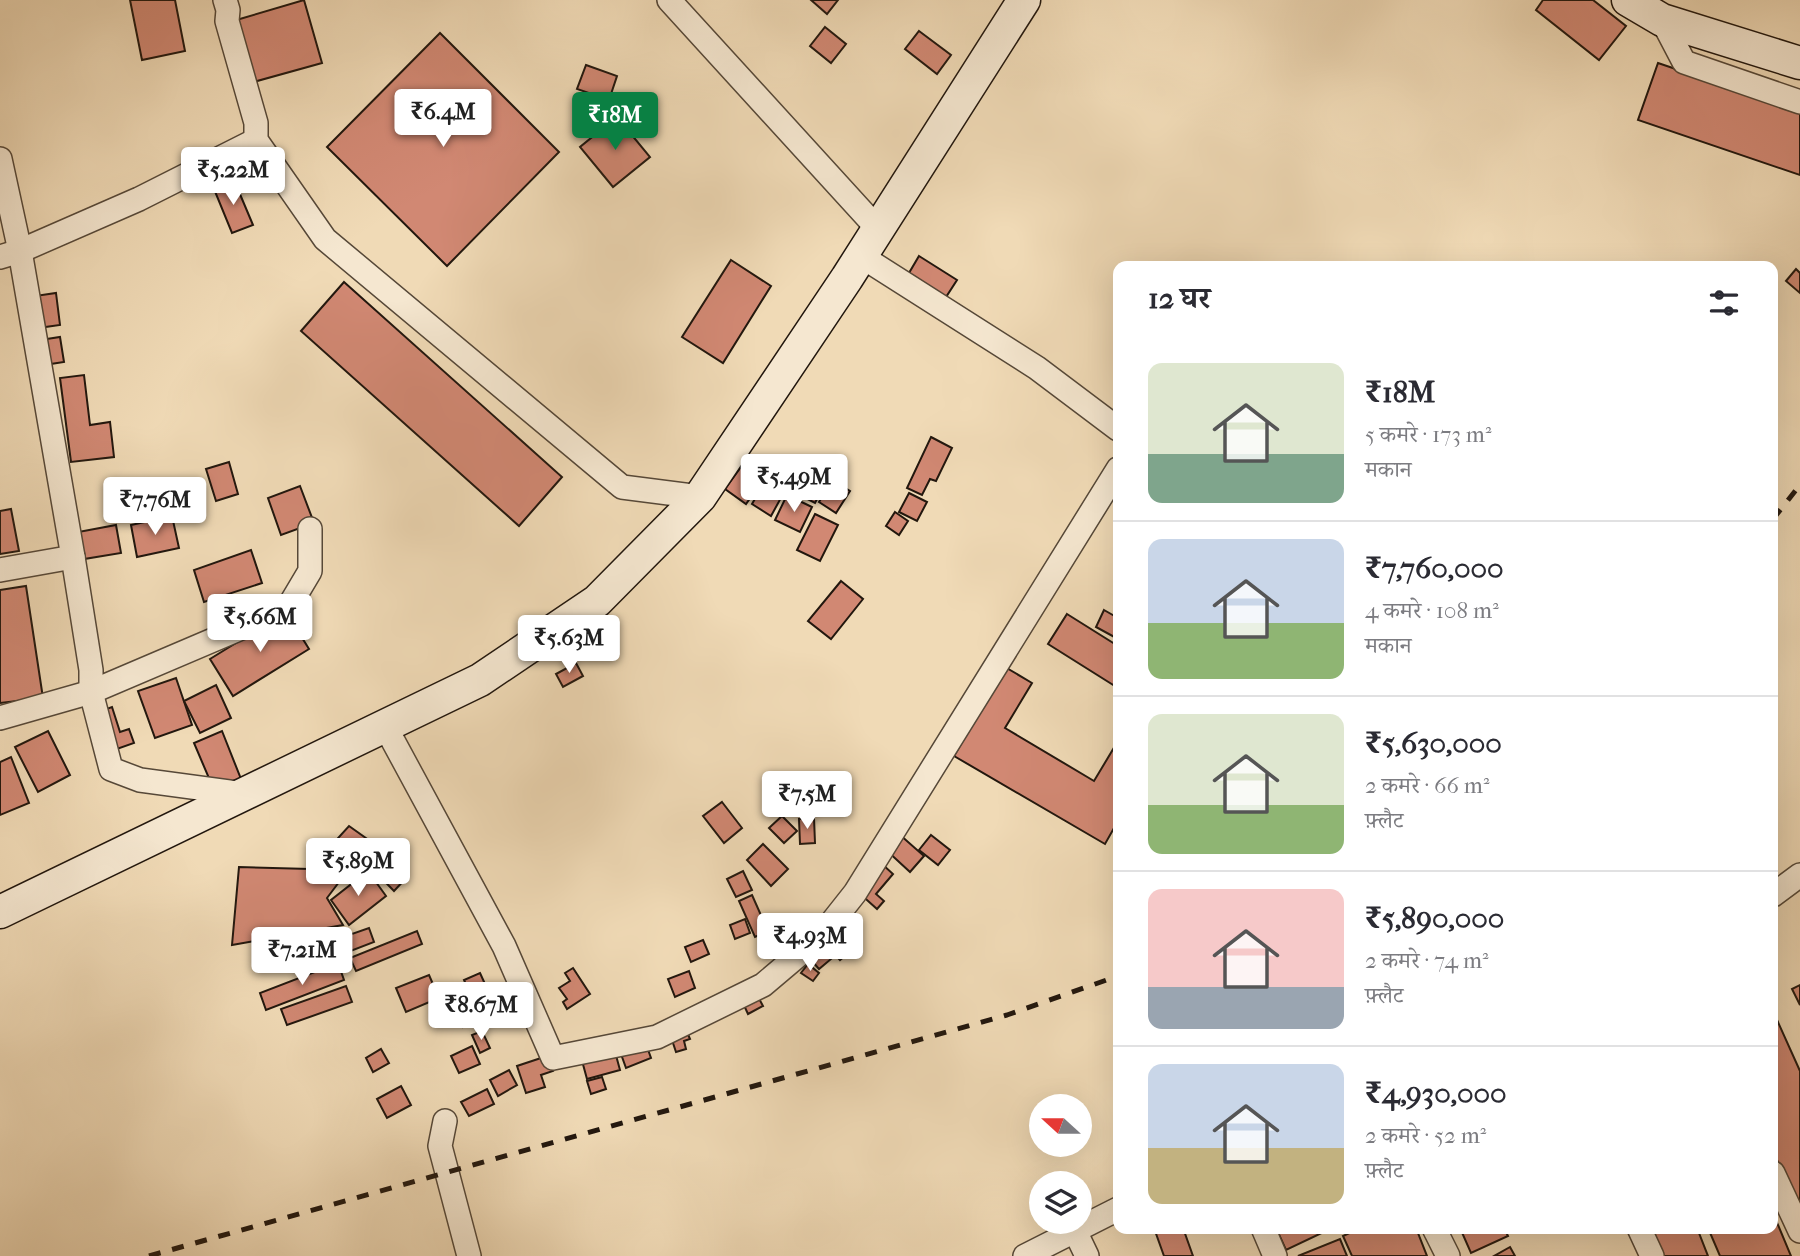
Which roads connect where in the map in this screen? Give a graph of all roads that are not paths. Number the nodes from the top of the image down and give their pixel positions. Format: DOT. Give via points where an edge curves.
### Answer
graph roads {
  1 [pos="225,0"];
  2 [pos="669,0"];
  3 [pos="1024,0"];
  4 [pos="1628,0"];
  5 [pos="1662,20"];
  6 [pos="1800,63"];
  7 [pos="1800,102"];
  8 [pos="256,140"];
  9 [pos="0,159"];
  10 [pos="878,229"];
  11 [pos="10,254"];
  12 [pos="861,257"];
  13 [pos="1113,425"];
  14 [pos="1113,477"];
  15 [pos="700,497"];
  16 [pos="310,529"];
  17 [pos="73,557"];
  18 [pos="0,570"];
  19 [pos="91,692"];
  20 [pos="0,718"];
  21 [pos="385,726"];
  22 [pos="244,794"];
  23 [pos="1800,875"];
  24 [pos="1778,891"];
  25 [pos="0,912"];
  26 [pos="445,1121"];
  27 [pos="1778,1183"];
  28 [pos="1113,1212"];
  29 [pos="1092,1222"];
  30 [pos="1800,1231"];
  31 [pos="1069,1234"];
  32 [pos="1076,1234"];
  33 [pos="1266,1234"];
  34 [pos="1436,1234"];
  35 [pos="1642,1234"];
  36 [pos="469,1256"];
  37 [pos="1025,1256"];
  38 [pos="1087,1256"];
  39 [pos="1275,1256"];
  40 [pos="1448,1256"];
  41 [pos="1652,1256"];
  1 -- 8 [label="street" via="256,123"];
  2 -- 10 [label="street"];
  3 -- 10 [label="street"];
  4 -- 5 [label="street"];
  5 -- 6 [label="street"];
  5 -- 7 [label="street" via="1684,62"];
  8 -- 11 [label="street" via="139,199"];
  8 -- 15 [label="street" via="325,239 622,487"];
  9 -- 11 [label="street"];
  10 -- 12 [label="street"];
  11 -- 17 [label="street"];
  12 -- 13 [label="street" via="1037,368"];
  12 -- 15 [label="street"];
  14 -- 21 [label="street" via="855,893 821,936 763,985 657,1037 553,1058 504,946"];
  15 -- 21 [label="street" via="597,601 480,680"];
  16 -- 19 [label="street" via="310,571 288,608"];
  17 -- 18 [label="street"];
  17 -- 19 [label="street"];
  19 -- 20 [label="street"];
  19 -- 22 [label="street" via="111,769 140,780"];
  21 -- 22 [label="street"];
  22 -- 25 [label="street"];
  23 -- 24 [label="street"];
  26 -- 36 [label="street" via="440,1146"];
  27 -- 30 [label="street"];
  28 -- 29 [label="street"];
  31 -- 37 [label="street"];
  32 -- 38 [label="street"];
  33 -- 39 [label="street"];
  34 -- 40 [label="street"];
  35 -- 41 [label="street"];
}
